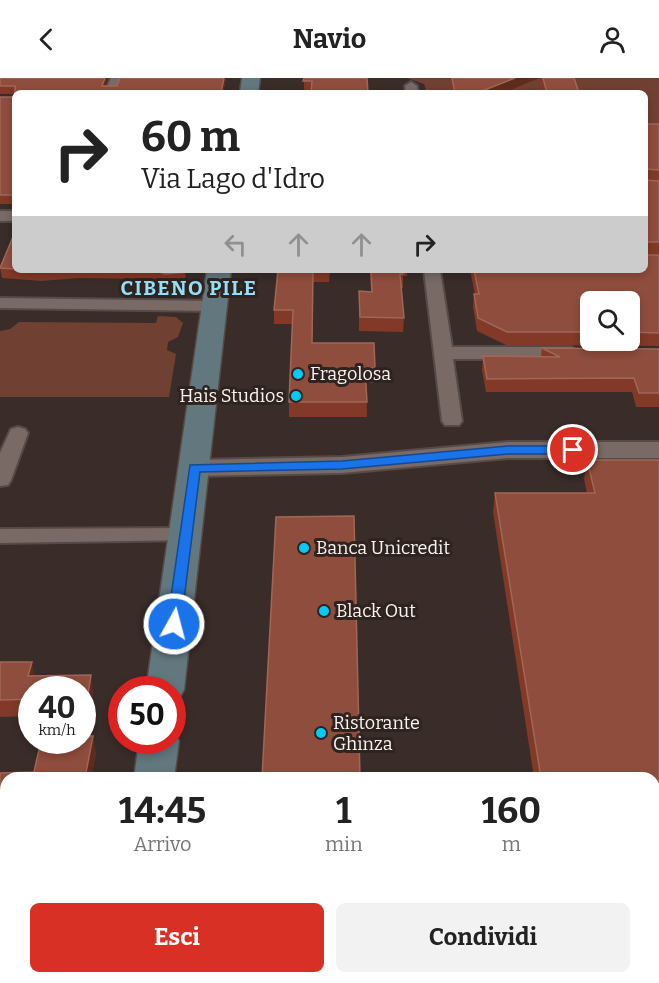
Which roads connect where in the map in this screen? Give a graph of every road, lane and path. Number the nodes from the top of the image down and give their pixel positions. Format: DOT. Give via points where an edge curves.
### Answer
graph roads {
  1 [pos="218,273"];
  2 [pos="432,273"];
  3 [pos="0,303"];
  4 [pos="213,306"];
  5 [pos="442,353"];
  6 [pos="591,354"];
  7 [pos="452,421"];
  8 [pos="18,433"];
  9 [pos="659,450"];
  10 [pos="194,468"];
  11 [pos="0,480"];
  12 [pos="185,535"];
  13 [pos="0,536"];
  14 [pos="167,676"];
  15 [pos="157,754"];
  16 [pos="155,772"];
  1 -- 4 [label="main road"];
  2 -- 5 [label="street"];
  3 -- 4 [label="street"];
  4 -- 10 [label="main road"];
  5 -- 6 [label="street"];
  5 -- 7 [label="street"];
  8 -- 11 [label="street"];
  9 -- 10 [label="street" via="508,450 353,464"];
  10 -- 12 [label="main road"];
  12 -- 13 [label="street"];
  12 -- 14 [label="main road"];
  15 -- 16 [label="main road"];
}
